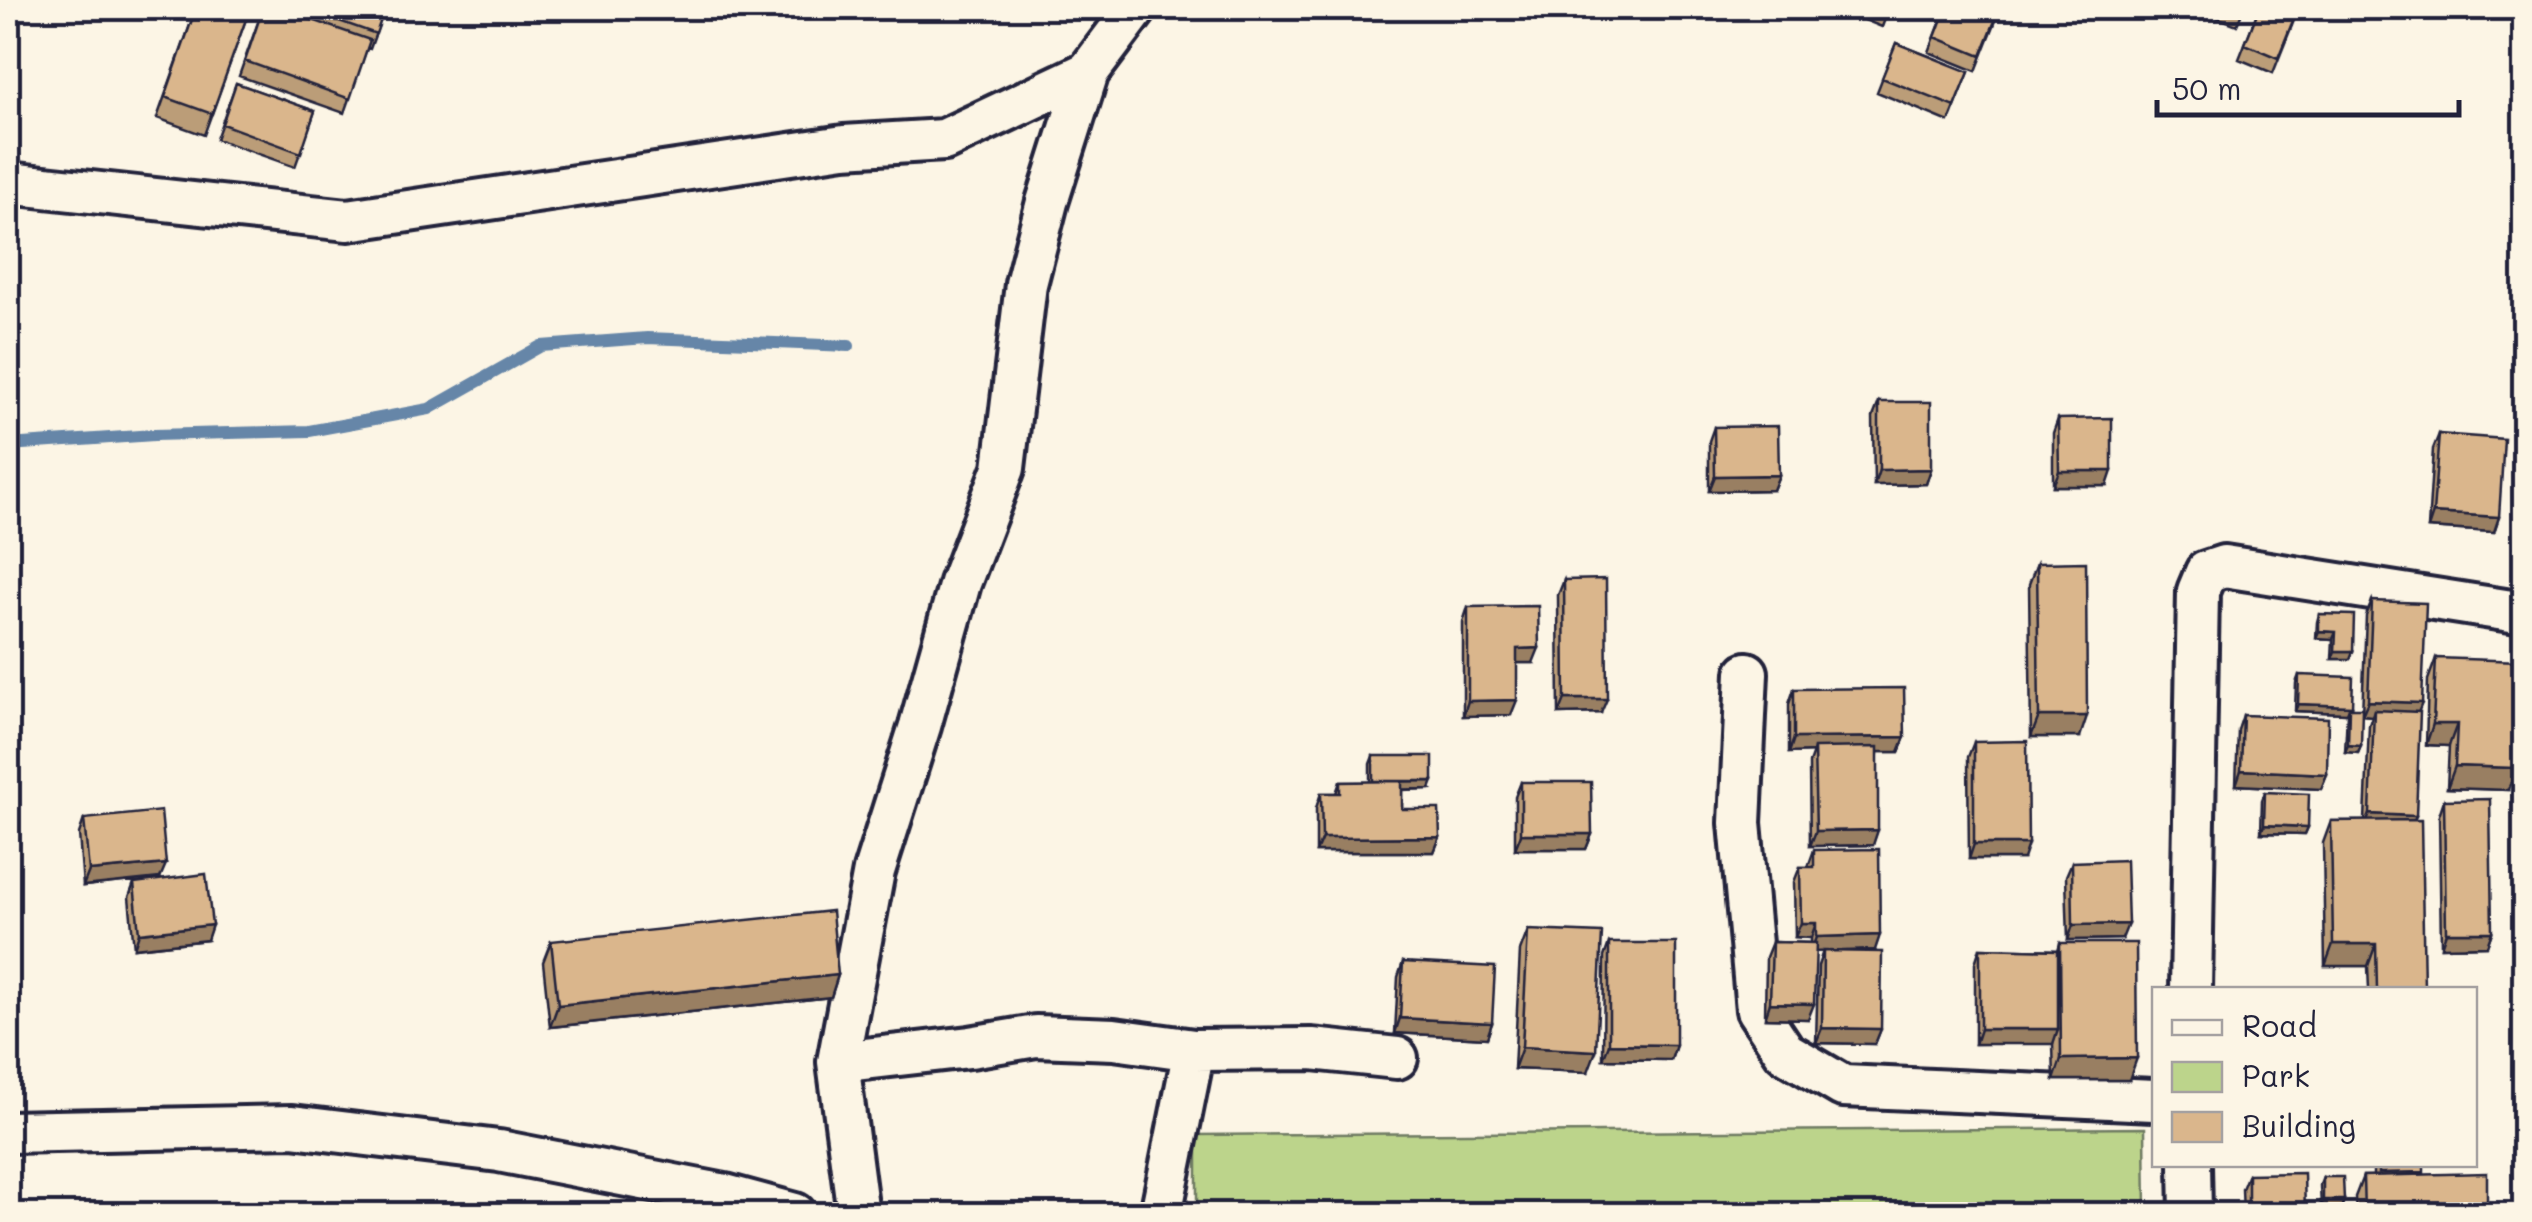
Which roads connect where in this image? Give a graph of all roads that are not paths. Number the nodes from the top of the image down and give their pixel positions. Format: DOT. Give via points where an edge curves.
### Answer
graph roads {
  1 [pos="1136,8"];
  2 [pos="1088,72"];
  3 [pos="8,183"];
  4 [pos="2524,613"];
  5 [pos="1747,673"];
  6 [pos="2191,987"];
  7 [pos="1194,1050"];
  8 [pos="1397,1058"];
  9 [pos="838,1062"];
  10 [pos="2152,1100"];
  11 [pos="8,1132"];
  12 [pos="2190,1167"];
  13 [pos="795,1214"];
  14 [pos="858,1214"];
  15 [pos="1161,1214"];
  16 [pos="2191,1214"];
  1 -- 2 [label="street"];
  2 -- 3 [label="street" via="944,140 844,146 348,220"];
  2 -- 9 [label="street" via="1026,284 1004,468 960,583 874,870"];
  4 -- 6 [label="street" via="2224,566 2206,572 2198,591"];
  5 -- 10 [label="street" via="1740,823 1758,1010 1785,1052 1843,1086"];
  7 -- 8 [label="street" via="1312,1049"];
  7 -- 9 [label="street" via="1036,1036"];
  7 -- 15 [label="street"];
  9 -- 14 [label="street"];
  11 -- 13 [label="street" via="292,1126 499,1151"];
  12 -- 16 [label="street"];
}
